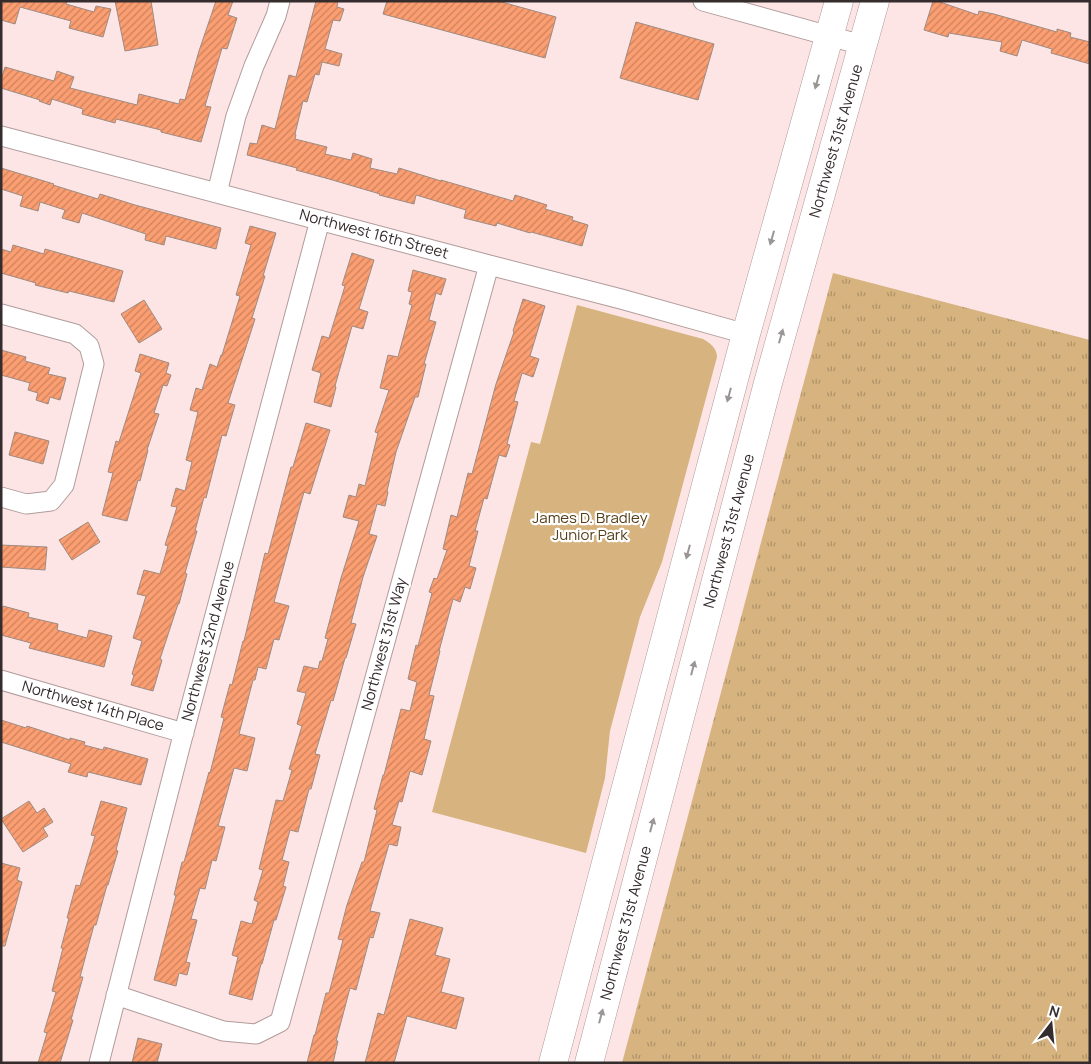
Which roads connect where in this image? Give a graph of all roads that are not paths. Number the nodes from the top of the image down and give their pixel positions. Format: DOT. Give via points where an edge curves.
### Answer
graph roads {
  1 [pos="280,1"];
  2 [pos="703,1"];
  3 [pos="839,1"];
  4 [pos="875,1"];
  5 [pos="830,35"];
  6 [pos="862,45"];
  7 [pos="1,136"];
  8 [pos="217,193"];
  9 [pos="320,220"];
  10 [pos="489,265"];
  11 [pos="1,314"];
  12 [pos="746,334"];
  13 [pos="768,383"];
  14 [pos="1,497"];
  15 [pos="1,680"];
  16 [pos="184,733"];
  17 [pos="116,995"];
  18 [pos="99,1063"];
  19 [pos="553,1063"];
  20 [pos="588,1063"];
  1 -- 8 [label="street" via="236,116"];
  2 -- 5 [label="street"];
  3 -- 5 [label="main road"];
  4 -- 6 [label="main road, Northwest 31st Avenue"];
  5 -- 6 [label="street"];
  5 -- 12 [label="main road, one-way"];
  13 -- 6 [label="main road, Northwest 31st Avenue, one-way"];
  7 -- 8 [label="street, Northwest 16th Street"];
  8 -- 9 [label="street, Northwest 16th Street"];
  9 -- 10 [label="street, Northwest 16th Street"];
  9 -- 16 [label="street, Northwest 32nd Avenue"];
  10 -- 12 [label="street, Northwest 16th Street"];
  10 -- 17 [label="street, Northwest 31st Way" via="280,1022 256,1034 223,1031"];
  11 -- 14 [label="street" via="75,334 89,346 94,364 64,485 51,501 26,504"];
  12 -- 13 [label="main road" via="758,345 766,360"];
  12 -- 19 [label="main road, one-way"];
  20 -- 13 [label="main road, Northwest 31st Avenue, one-way"];
  15 -- 16 [label="street, Northwest 14th Place"];
  16 -- 17 [label="street, Northwest 32nd Avenue"];
  17 -- 18 [label="street, Northwest 32nd Avenue"];
}
